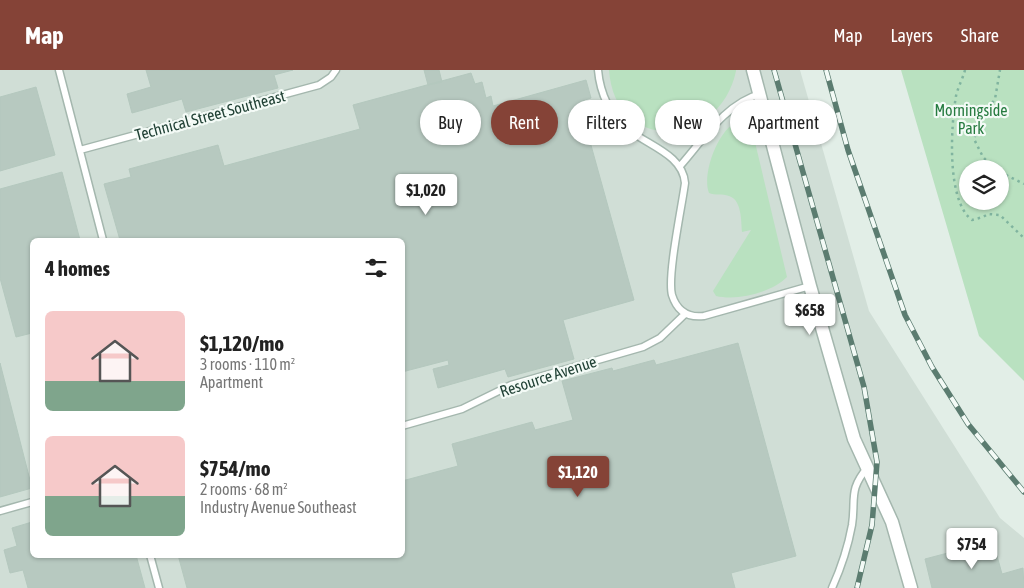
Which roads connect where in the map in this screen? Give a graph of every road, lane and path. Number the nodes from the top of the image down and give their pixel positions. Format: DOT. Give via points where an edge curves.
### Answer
graph roads {
  1 [pos="59,70"];
  2 [pos="336,70"];
  3 [pos="598,70"];
  4 [pos="753,70"];
  5 [pos="965,70"];
  6 [pos="1000,70"];
  7 [pos="760,94"];
  8 [pos="80,150"];
  9 [pos="986,160"];
  10 [pos="680,166"];
  11 [pos="1009,176"];
  12 [pos="1024,184"];
  13 [pos="103,238"];
  14 [pos="1024,238"];
  15 [pos="810,286"];
  16 [pos="685,314"];
  17 [pos="405,425"];
  18 [pos="868,467"];
  19 [pos="30,503"];
  20 [pos="0,511"];
  21 [pos="151,558"];
  22 [pos="159,588"];
  23 [pos="832,588"];
  24 [pos="911,588"];
  1 -- 8 [label="lane"];
  2 -- 8 [label="lane, Technical Street Southeast" via="319,85"];
  3 -- 10 [label="lane" via="606,102 619,122"];
  4 -- 7 [label="street"];
  5 -- 14 [label="path" via="956,95 952,132 954,174 960,203 972,220 992,213 1000,215"];
  6 -- 9 [label="path" via="995,99 980,120 974,139"];
  7 -- 10 [label="lane" via="731,108"];
  7 -- 15 [label="street"];
  8 -- 13 [label="lane"];
  10 -- 16 [label="lane" via="685,183 671,285 677,306"];
  11 -- 12 [label="path"];
  15 -- 16 [label="lane" via="704,316"];
  15 -- 18 [label="street" via="854,438"];
  16 -- 17 [label="lane, Resource Avenue" via="660,338 643,347 511,385 462,409"];
  18 -- 23 [label="lane" via="854,489 852,524 845,555"];
  18 -- 24 [label="street" via="892,522"];
  19 -- 20 [label="lane"];
  21 -- 22 [label="lane"];
}
